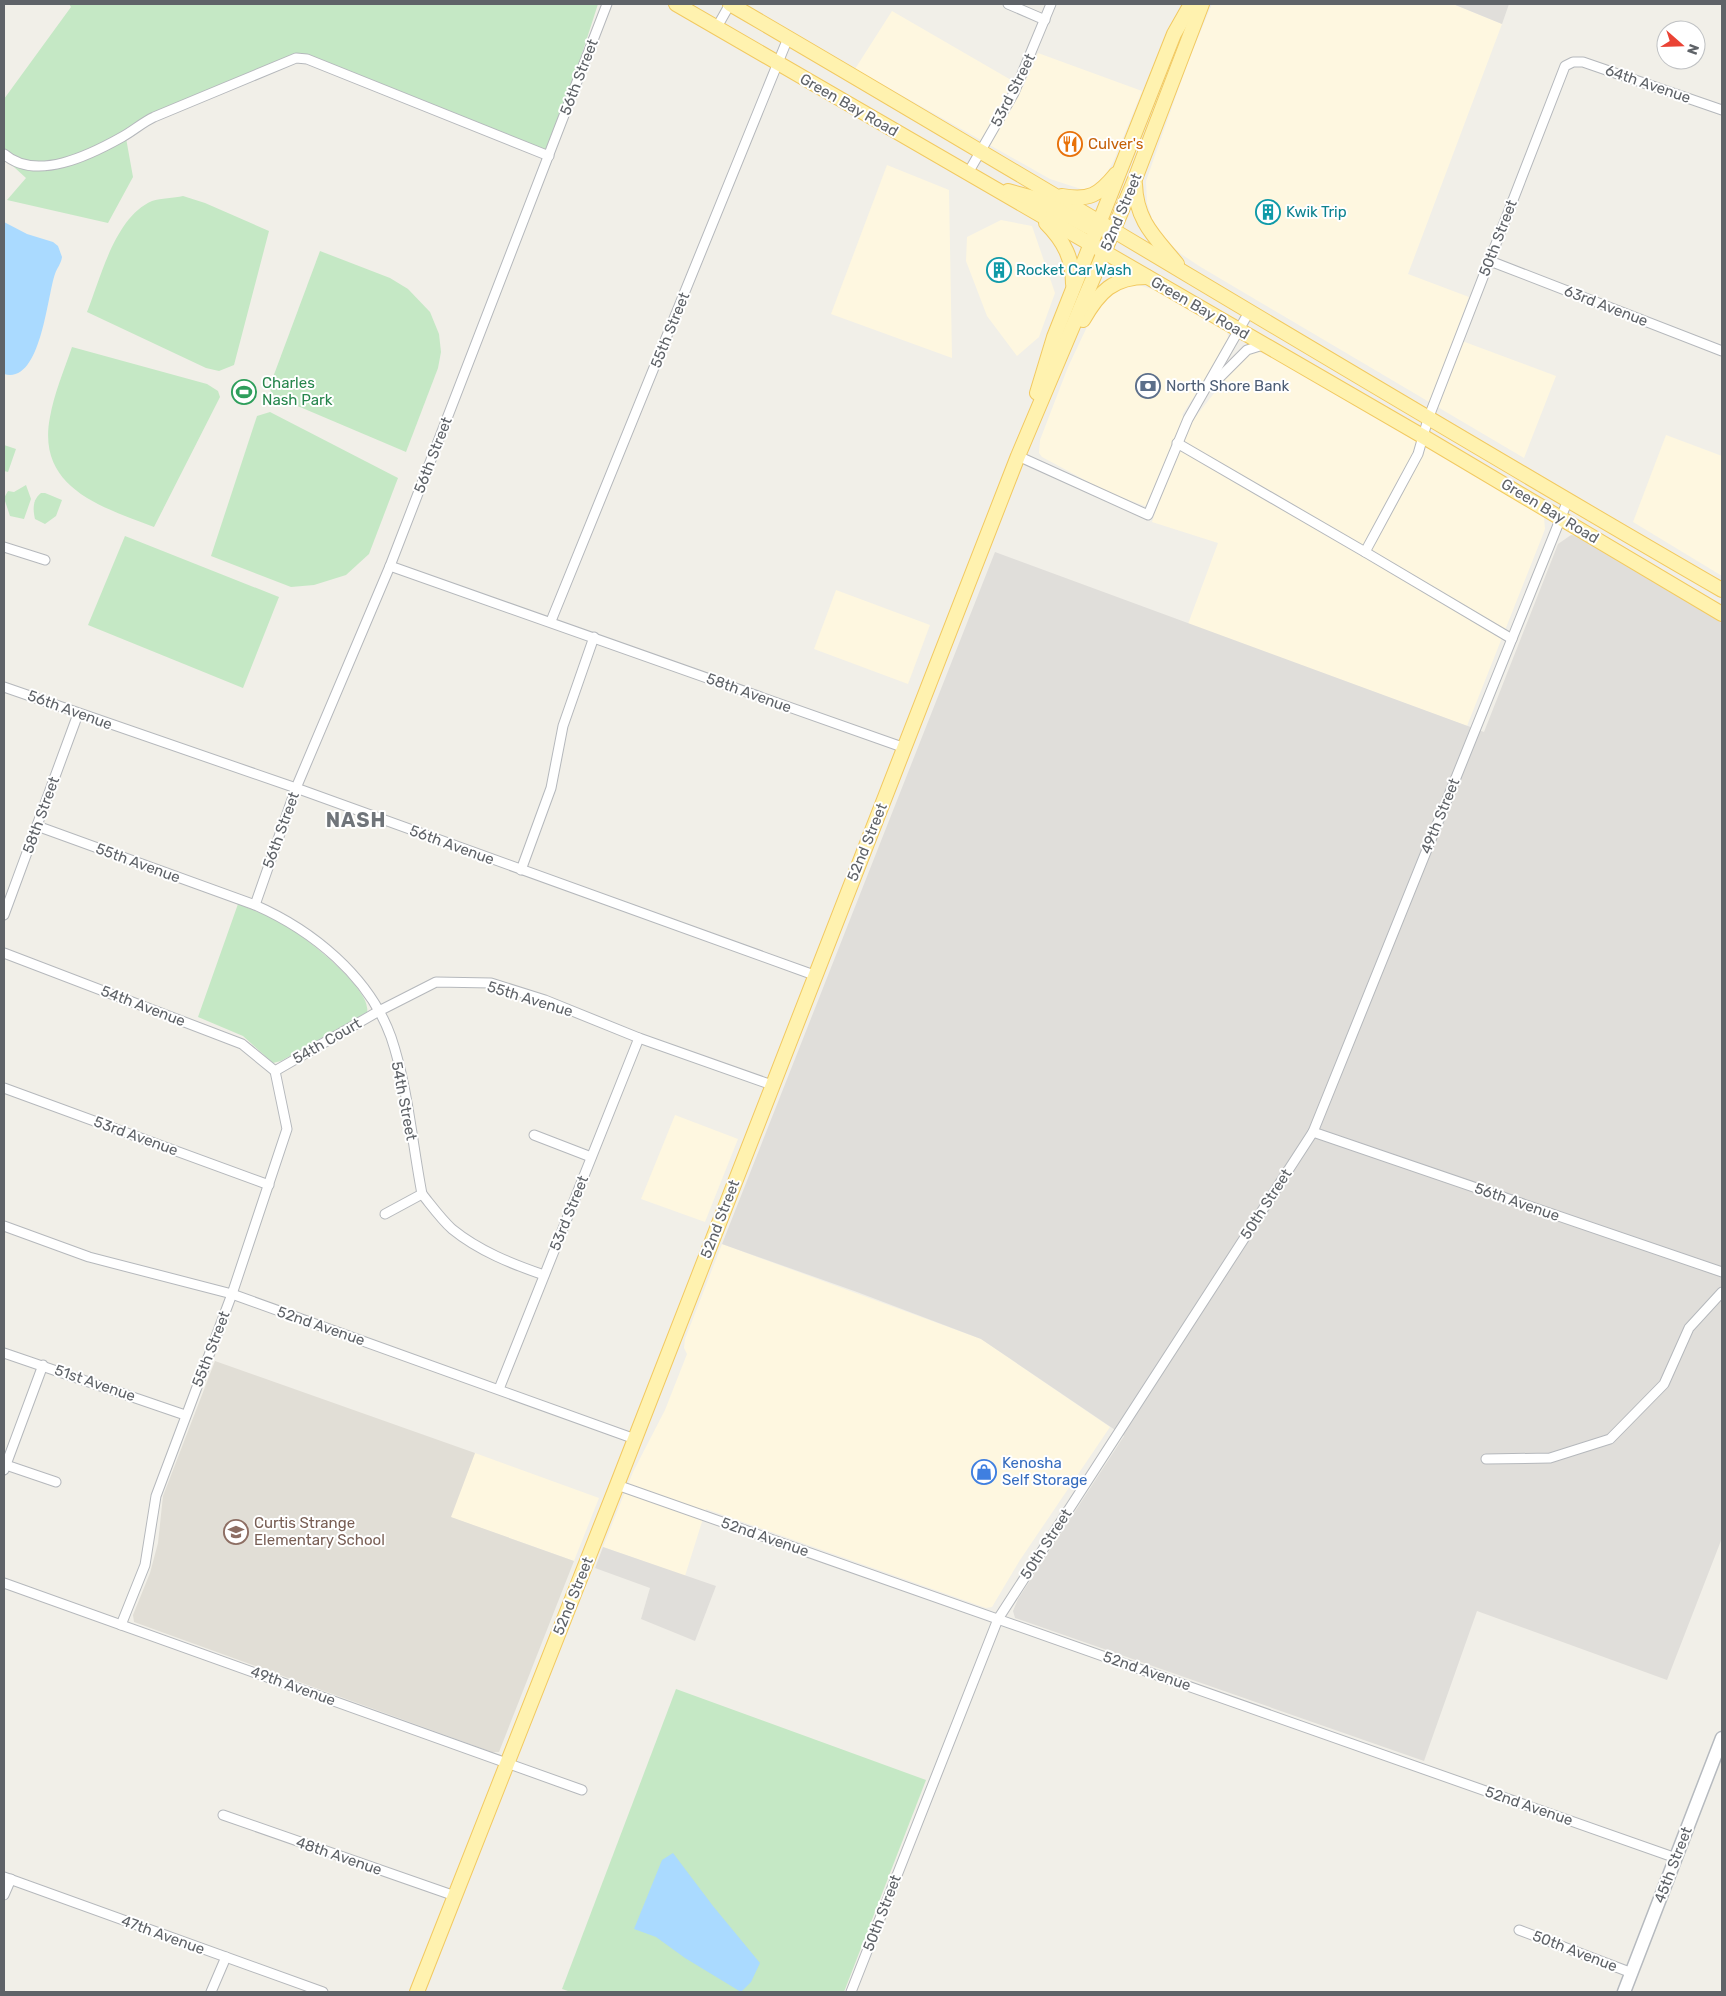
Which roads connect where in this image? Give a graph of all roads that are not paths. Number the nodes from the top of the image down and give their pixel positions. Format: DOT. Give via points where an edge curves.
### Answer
graph roads {
  1 [pos="607,4"];
  2 [pos="676,4"];
  3 [pos="730,4"];
  4 [pos="1008,4"];
  5 [pos="1051,4"];
  6 [pos="1191,4"];
  7 [pos="1202,4"];
  8 [pos="1045,20"];
  9 [pos="717,27"];
  10 [pos="788,38"];
  11 [pos="1573,62"];
  12 [pos="778,64"];
  13 [pos="1722,110"];
  14 [pos="980,152"];
  15 [pos="4,154"];
  16 [pos="549,156"];
  17 [pos="1122,165"];
  18 [pos="968,173"];
  19 [pos="1135,179"];
  20 [pos="991,186"];
  21 [pos="1055,195"];
  22 [pos="1033,210"];
  23 [pos="1098,226"];
  24 [pos="1113,229"];
  25 [pos="1091,244"];
  26 [pos="1104,252"];
  27 [pos="1490,261"];
  28 [pos="1186,274"];
  29 [pos="1147,277"];
  30 [pos="1073,290"];
  31 [pos="1249,312"];
  32 [pos="1239,331"];
  33 [pos="1263,345"];
  34 [pos="1722,351"];
  35 [pos="1054,370"];
  36 [pos="1206,392"];
  37 [pos="1428,419"];
  38 [pos="1424,437"];
  39 [pos="1176,443"];
  40 [pos="1021,451"];
  41 [pos="1568,500"];
  42 [pos="1561,518"];
  43 [pos="4,547"];
  44 [pos="1366,552"];
  45 [pos="45,560"];
  46 [pos="390,566"];
  47 [pos="1722,590"];
  48 [pos="1722,614"];
  49 [pos="551,621"];
  50 [pos="594,637"];
  51 [pos="1512,640"];
  52 [pos="4,687"];
  53 [pos="78,714"];
  54 [pos="904,748"];
  55 [pos="296,788"];
  56 [pos="37,826"];
  57 [pos="521,870"];
  58 [pos="255,905"];
  59 [pos="4,915"];
  60 [pos="4,953"];
  61 [pos="814,975"];
  62 [pos="379,1011"];
  63 [pos="639,1038"];
  64 [pos="275,1071"];
  65 [pos="772,1085"];
  66 [pos="4,1088"];
  67 [pos="1313,1132"];
  68 [pos="534,1135"];
  69 [pos="591,1157"];
  70 [pos="269,1185"];
  71 [pos="422,1194"];
  72 [pos="385,1214"];
  73 [pos="4,1226"];
  74 [pos="1722,1272"];
  75 [pos="544,1275"];
  76 [pos="1722,1292"];
  77 [pos="232,1294"];
  78 [pos="4,1353"];
  79 [pos="43,1365"];
  80 [pos="499,1389"];
  81 [pos="185,1415"];
  82 [pos="635,1440"];
  83 [pos="1486,1459"];
  84 [pos="5,1468"];
  85 [pos="56,1482"];
  86 [pos="617,1485"];
  87 [pos="4,1583"];
  88 [pos="998,1619"];
  89 [pos="121,1625"];
  90 [pos="1722,1738"];
  91 [pos="506,1763"];
  92 [pos="582,1790"];
  93 [pos="223,1816"];
  94 [pos="1676,1858"];
  95 [pos="7,1878"];
  96 [pos="4,1896"];
  97 [pos="454,1896"];
  98 [pos="1519,1930"];
  99 [pos="226,1957"];
  100 [pos="1632,1973"];
  101 [pos="211,1992"];
  102 [pos="323,1992"];
  103 [pos="417,1992"];
  104 [pos="851,1992"];
  105 [pos="1624,1992"];
  1 -- 16 [label="street, 56th Street"];
  2 -- 9 [label="main road, Green Bay Road"];
  3 -- 9 [label="street"];
  3 -- 10 [label="main road, Green Bay Road"];
  4 -- 8 [label="street"];
  5 -- 8 [label="street, 53rd Street"];
  6 -- 17 [label="main road, 52nd Street" via="1174,34"];
  7 -- 19 [label="main road, 52nd Street"];
  8 -- 14 [label="street, 53rd Street" via="1014,93"];
  9 -- 12 [label="main road, Green Bay Road"];
  10 -- 12 [label="street, 55th Street"];
  10 -- 14 [label="main road, Green Bay Road"];
  11 -- 13 [label="street, 64th Avenue" via="1594,65"];
  11 -- 27 [label="street, 50th Street" via="1564,66"];
  12 -- 18 [label="main road, Green Bay Road"];
  12 -- 49 [label="street, 55th Street"];
  14 -- 18 [label="street, 53rd Street"];
  14 -- 21 [label="main road, Green Bay Road"];
  15 -- 16 [label="street" via="30,166 66,161 110,144 151,118 296,58 307,59"];
  16 -- 46 [label="street, 56th Street"];
  17 -- 21 [label="main road" via="1092,196"];
  17 -- 23 [label="main road, 52nd Street"];
  18 -- 20 [label="main road, Green Bay Road"];
  19 -- 24 [label="main road, 52nd Street"];
  19 -- 28 [label="main road" via="1138,209 1146,225"];
  20 -- 22 [label="main road, Green Bay Road"];
  20 -- 23 [label="main road" via="1038,199 1082,224"];
  21 -- 23 [label="main road, Green Bay Road"];
  22 -- 25 [label="main road, Green Bay Road"];
  22 -- 30 [label="main road" via="1066,248 1072,267"];
  23 -- 24 [label="main road"];
  23 -- 25 [label="main road, 52nd Street"];
  24 -- 26 [label="main road, 52nd Street"];
  24 -- 28 [label="main road, Green Bay Road"];
  25 -- 26 [label="main road, Green Bay Road"];
  25 -- 30 [label="main road, 52nd Street"];
  26 -- 29 [label="main road, Green Bay Road"];
  26 -- 35 [label="main road, 52nd Street"];
  27 -- 34 [label="street, 63rd Avenue"];
  27 -- 37 [label="street, 50th Street"];
  28 -- 31 [label="main road, Green Bay Road"];
  29 -- 32 [label="main road, Green Bay Road"];
  29 -- 35 [label="main road" via="1118,282 1095,298"];
  30 -- 40 [label="main road, 52nd Street" via="1046,360"];
  31 -- 32 [label="street"];
  31 -- 37 [label="main road, Green Bay Road"];
  32 -- 33 [label="main road, Green Bay Road"];
  32 -- 36 [label="street"];
  33 -- 36 [label="street" via="1247,350"];
  33 -- 38 [label="main road, Green Bay Road"];
  35 -- 40 [label="main road, 52nd Street"];
  36 -- 39 [label="street"];
  37 -- 38 [label="street, 50th Street"];
  37 -- 41 [label="main road, Green Bay Road"];
  38 -- 42 [label="main road, Green Bay Road"];
  38 -- 44 [label="street, 50th Street"];
  39 -- 40 [label="street" via="1148,515"];
  39 -- 44 [label="street"];
  40 -- 54 [label="main road, 52nd Street"];
  41 -- 42 [label="street, 49th Street"];
  41 -- 47 [label="main road, Green Bay Road"];
  42 -- 48 [label="main road, Green Bay Road"];
  42 -- 51 [label="street, 49th Street"];
  43 -- 45 [label="street"];
  44 -- 51 [label="street"];
  46 -- 49 [label="street, 58th Avenue"];
  46 -- 55 [label="street, 56th Street"];
  49 -- 50 [label="street, 58th Avenue"];
  50 -- 54 [label="street, 58th Avenue"];
  50 -- 57 [label="street" via="564,726 551,788"];
  51 -- 67 [label="street, 49th Street"];
  52 -- 53 [label="street, 56th Avenue"];
  53 -- 55 [label="street, 56th Avenue"];
  53 -- 56 [label="street, 58th Street"];
  54 -- 61 [label="main road, 52nd Street"];
  55 -- 57 [label="street, 56th Avenue"];
  55 -- 58 [label="street, 56th Street"];
  56 -- 58 [label="street, 55th Avenue"];
  56 -- 59 [label="street, 58th Street"];
  57 -- 61 [label="street, 56th Avenue"];
  58 -- 62 [label="street, 55th Avenue" via="288,921 333,954"];
  60 -- 64 [label="street, 54th Avenue" via="242,1044"];
  61 -- 65 [label="main road, 52nd Street"];
  62 -- 63 [label="street, 55th Avenue" via="436,982 491,983 545,1000"];
  62 -- 64 [label="street, 54th Court"];
  62 -- 71 [label="street, 54th Street" via="390,1036 402,1081"];
  63 -- 65 [label="street, 55th Avenue"];
  63 -- 69 [label="street, 53rd Street"];
  64 -- 70 [label="street, 55th Street" via="287,1129"];
  65 -- 82 [label="main road, 52nd Street"];
  66 -- 70 [label="street, 53rd Avenue"];
  67 -- 74 [label="street, 56th Avenue"];
  67 -- 88 [label="street, 50th Street"];
  68 -- 69 [label="street"];
  69 -- 75 [label="street, 53rd Street"];
  70 -- 77 [label="street, 55th Street"];
  71 -- 72 [label="street"];
  71 -- 75 [label="street" via="452,1228 466,1238 505,1262"];
  73 -- 77 [label="street, 52nd Avenue" via="89,1257"];
  75 -- 80 [label="street, 53rd Street"];
  76 -- 83 [label="street" via="1689,1328 1664,1384 1610,1439 1550,1458"];
  77 -- 80 [label="street, 52nd Avenue"];
  77 -- 81 [label="street, 55th Street"];
  78 -- 79 [label="street, 51st Avenue"];
  79 -- 81 [label="street, 51st Avenue"];
  79 -- 84 [label="street"];
  80 -- 82 [label="street, 52nd Avenue"];
  81 -- 89 [label="street, 55th Street" via="156,1496 145,1565"];
  82 -- 86 [label="main road, 52nd Street"];
  84 -- 85 [label="street"];
  86 -- 88 [label="street, 52nd Avenue"];
  86 -- 91 [label="main road, 52nd Street"];
  87 -- 89 [label="street, 49th Avenue"];
  88 -- 94 [label="street, 52nd Avenue"];
  88 -- 104 [label="street, 50th Street"];
  89 -- 91 [label="street, 49th Avenue"];
  90 -- 94 [label="street, 45th Street"];
  91 -- 92 [label="street, 49th Avenue"];
  91 -- 97 [label="main road, 52nd Street"];
  93 -- 97 [label="street, 48th Avenue"];
  94 -- 100 [label="street, 45th Street"];
  95 -- 96 [label="street"];
  95 -- 99 [label="street, 47th Avenue"];
  97 -- 103 [label="main road, 52nd Street"];
  98 -- 100 [label="street, 50th Avenue"];
  99 -- 101 [label="street"];
  99 -- 102 [label="street, 47th Avenue"];
  100 -- 105 [label="street, 45th Street"];
}
